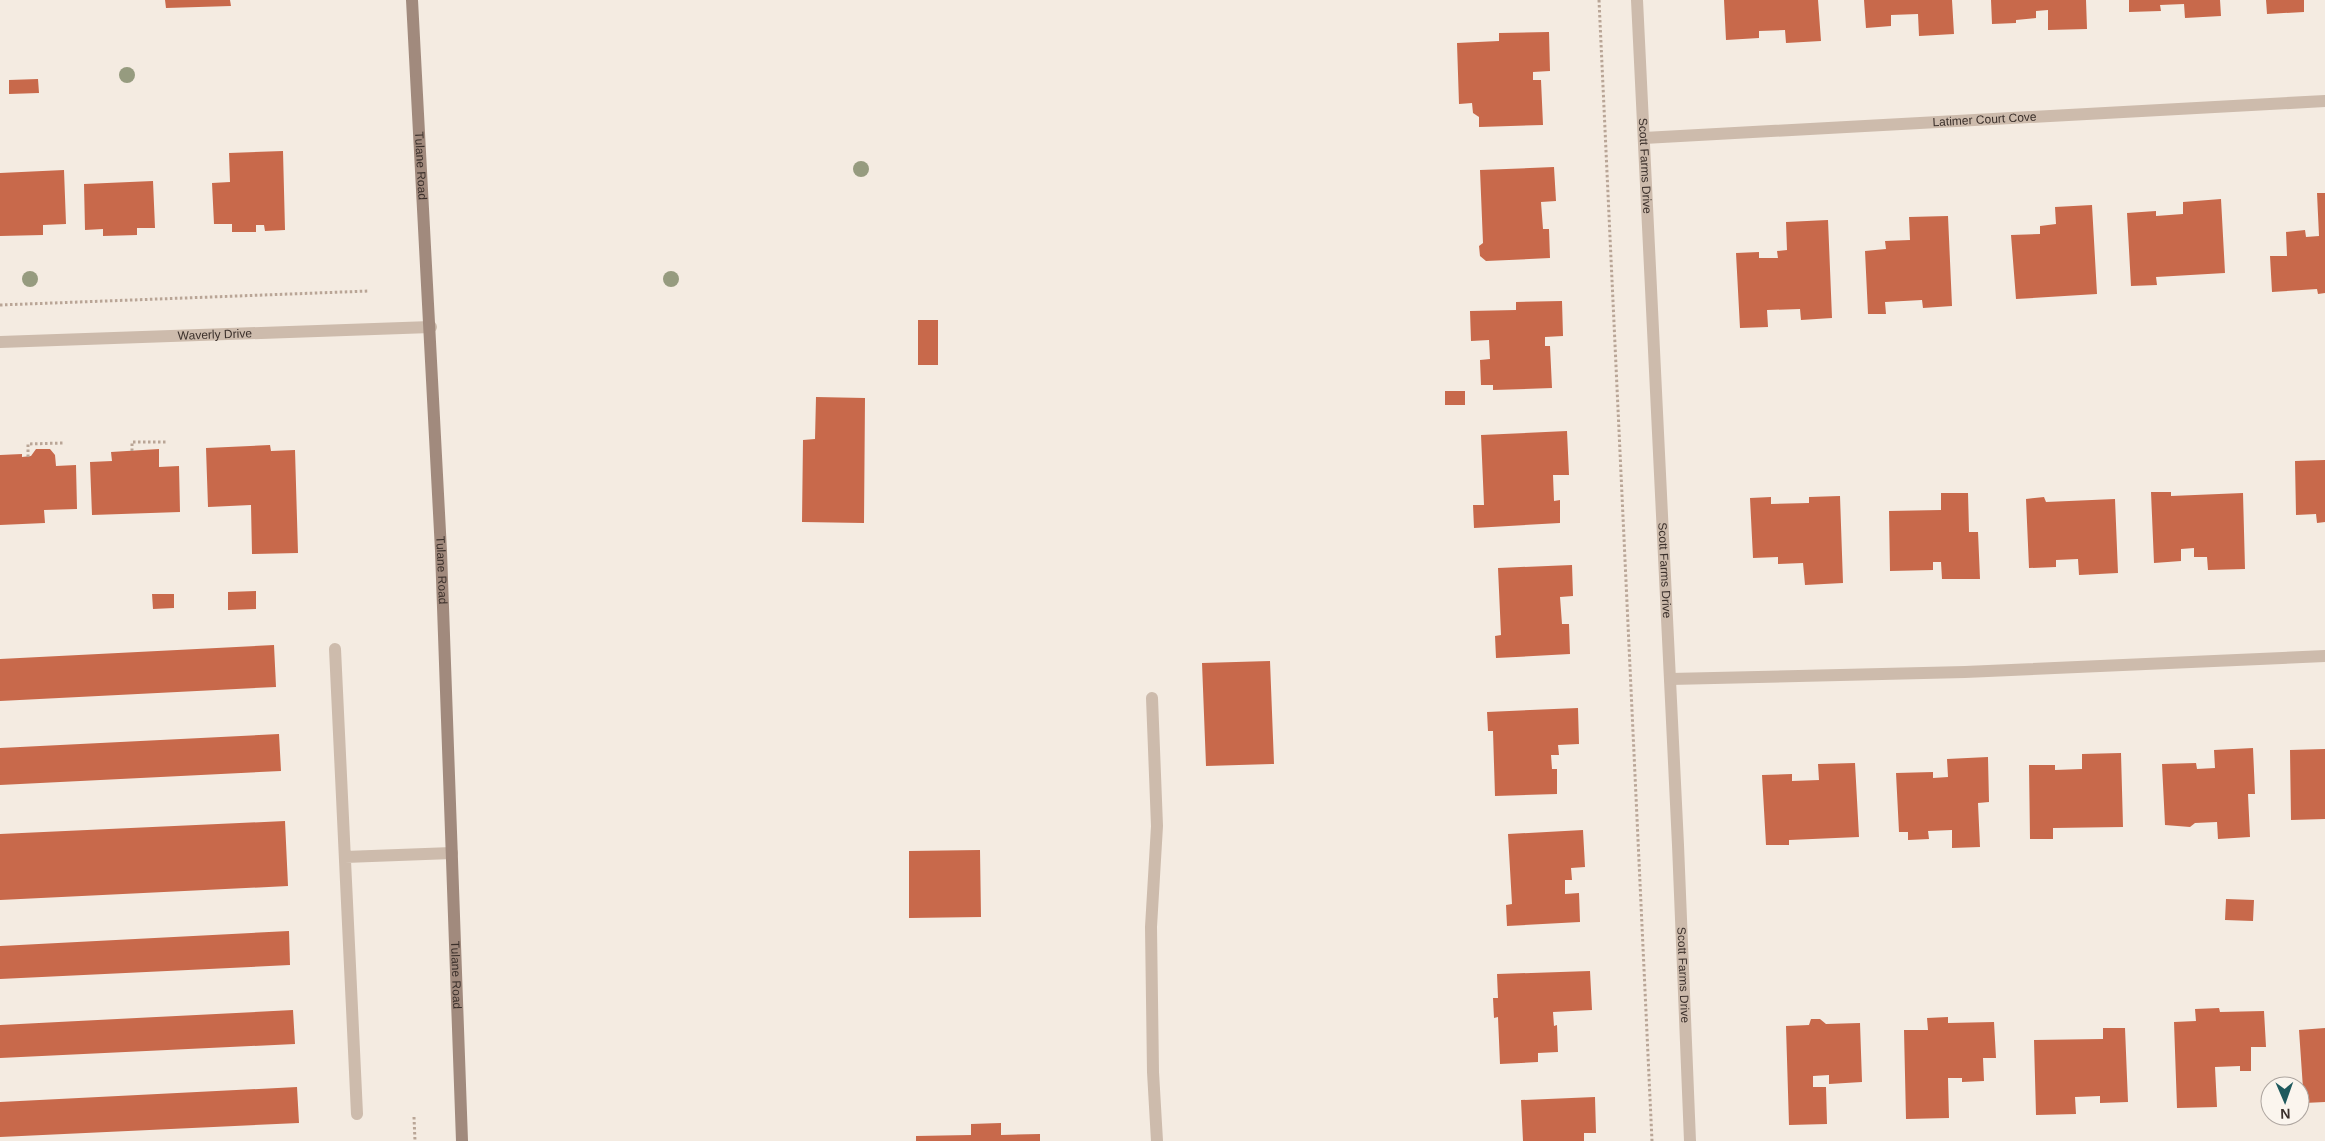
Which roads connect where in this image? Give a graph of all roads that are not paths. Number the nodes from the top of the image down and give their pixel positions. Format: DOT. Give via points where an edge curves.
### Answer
graph roads {
  1 [pos="412,0"];
  2 [pos="1637,0"];
  3 [pos="2325,101"];
  4 [pos="1644,138"];
  5 [pos="431,327"];
  6 [pos="0,342"];
  7 [pos="335,649"];
  8 [pos="2325,656"];
  9 [pos="1670,679"];
  10 [pos="1152,698"];
  11 [pos="452,853"];
  12 [pos="345,857"];
  13 [pos="357,1114"];
  14 [pos="462,1141"];
  15 [pos="1157,1141"];
  16 [pos="1690,1141"];
  1 -- 5 [label="street, Tulane Road"];
  2 -- 4 [label="street, Scott Farms Drive"];
  3 -- 4 [label="street, Latimer Court Cove"];
  4 -- 9 [label="street, Scott Farms Drive"];
  5 -- 6 [label="street, Waverly Drive"];
  5 -- 11 [label="street, Tulane Road"];
  7 -- 12 [label="street"];
  8 -- 9 [label="street" via="1964,672"];
  9 -- 16 [label="street, Scott Farms Drive"];
  10 -- 15 [label="street" via="1156,826 1151,927"];
  11 -- 12 [label="street"];
  11 -- 14 [label="street, Tulane Road"];
  12 -- 13 [label="street"];
}
